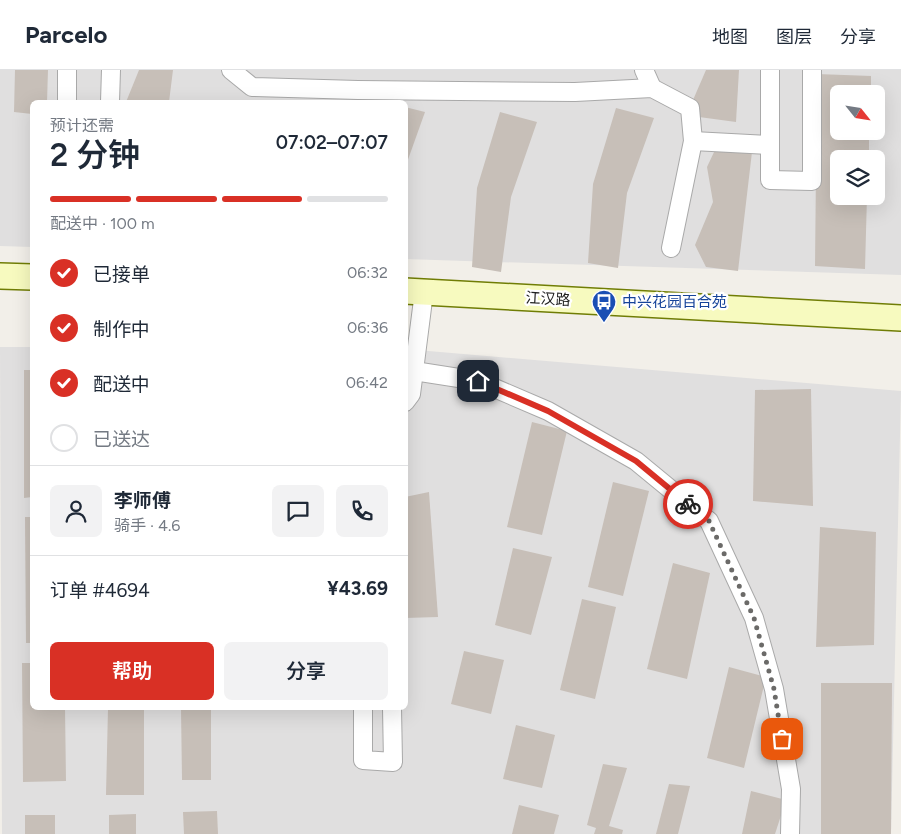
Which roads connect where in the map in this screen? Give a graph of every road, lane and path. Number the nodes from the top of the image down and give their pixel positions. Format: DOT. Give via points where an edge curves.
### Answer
graph roads {
  1 [pos="67,70"];
  2 [pos="111,70"];
  3 [pos="231,70"];
  4 [pos="644,70"];
  5 [pos="770,70"];
  6 [pos="812,70"];
  7 [pos="652,88"];
  8 [pos="328,96"];
  9 [pos="372,96"];
  10 [pos="67,100"];
  11 [pos="110,100"];
  12 [pos="693,141"];
  13 [pos="769,145"];
  14 [pos="671,248"];
  15 [pos="0,276"];
  16 [pos="30,277"];
  17 [pos="414,292"];
  18 [pos="901,318"];
  19 [pos="414,371"];
  20 [pos="408,398"];
  21 [pos="363,710"];
  22 [pos="392,710"];
  23 [pos="790,834"];
  1 -- 10 [label="street"];
  2 -- 11 [label="street"];
  3 -- 8 [label="street" via="252,87"];
  4 -- 7 [label="street"];
  5 -- 13 [label="street"];
  6 -- 13 [label="street" via="812,181 770,180"];
  7 -- 9 [label="street"];
  7 -- 12 [label="street" via="690,108"];
  8 -- 9 [label="street"];
  12 -- 13 [label="street"];
  12 -- 14 [label="street"];
  15 -- 16 [label="street"];
  17 -- 18 [label="street, 江汉路"];
  17 -- 19 [label="street"];
  19 -- 20 [label="street"];
  19 -- 23 [label="street" via="478,381 548,411 636,461 709,521 754,618 774,689 791,789"];
  21 -- 22 [label="street" via="363,760 393,762"];
}
